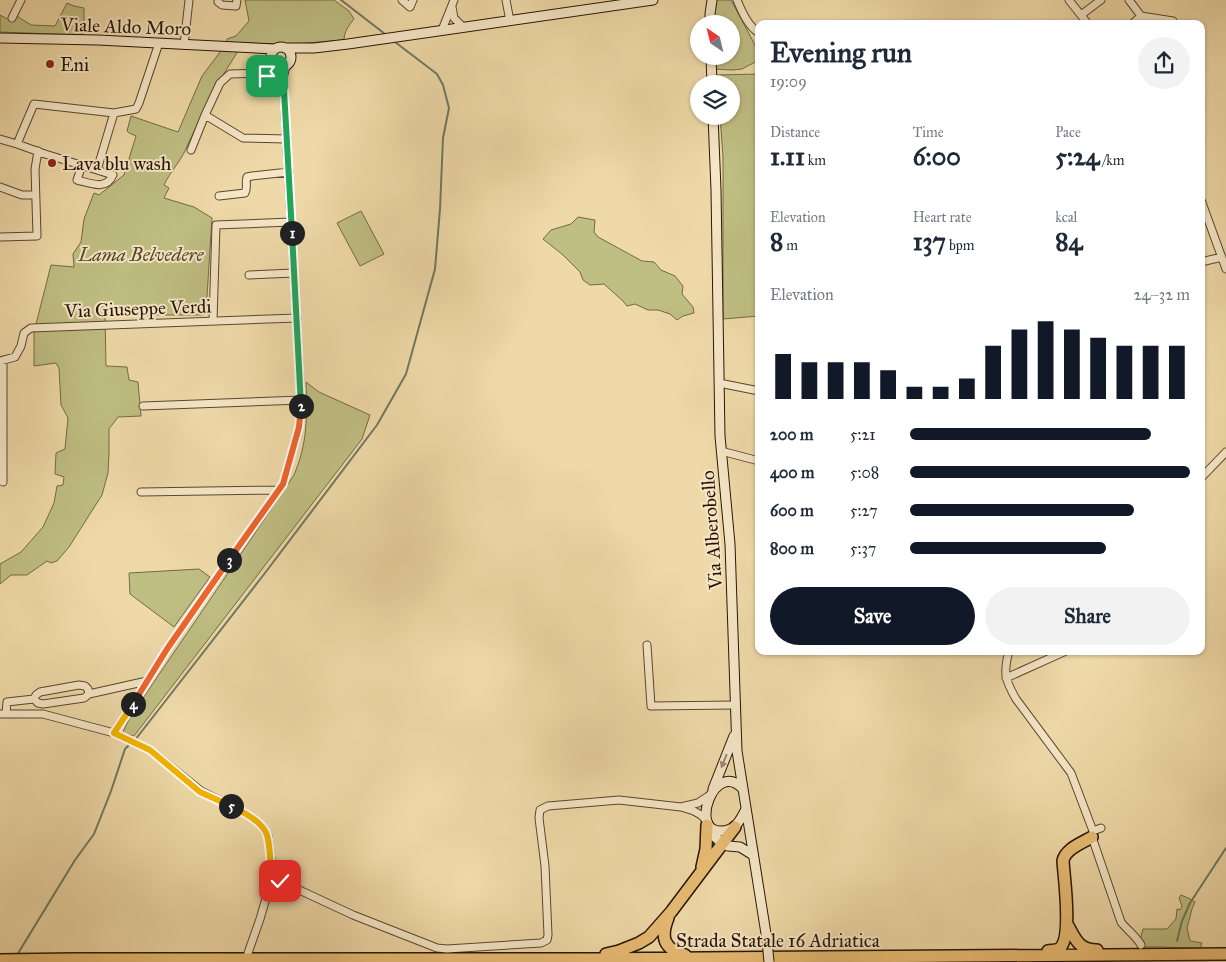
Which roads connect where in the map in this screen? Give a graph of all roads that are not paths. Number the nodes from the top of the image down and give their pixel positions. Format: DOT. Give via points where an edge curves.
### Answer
graph roads {
  1 [pos="21,0"];
  2 [pos="189,0"];
  3 [pos="218,0"];
  4 [pos="237,0"];
  5 [pos="402,0"];
  6 [pos="413,0"];
  7 [pos="506,0"];
  8 [pos="653,0"];
  9 [pos="706,0"];
  10 [pos="712,0"];
  11 [pos="736,0"];
  12 [pos="1069,0"];
  13 [pos="1101,0"];
  14 [pos="1129,0"];
  15 [pos="453,2"];
  16 [pos="710,14"];
  17 [pos="1081,15"];
  18 [pos="1141,16"];
  19 [pos="12,18"];
  20 [pos="1085,20"];
  21 [pos="1136,20"];
  22 [pos="1167,20"];
  23 [pos="510,21"];
  24 [pos="463,27"];
  25 [pos="442,30"];
  26 [pos="755,31"];
  27 [pos="0,38"];
  28 [pos="159,43"];
  29 [pos="184,45"];
  30 [pos="246,47"];
  31 [pos="285,48"];
  32 [pos="314,48"];
  33 [pos="275,50"];
  34 [pos="272,62"];
  35 [pos="288,63"];
  36 [pos="283,79"];
  37 [pos="284,90"];
  38 [pos="114,113"];
  39 [pos="205,114"];
  40 [pos="713,125"];
  41 [pos="0,139"];
  42 [pos="286,139"];
  43 [pos="17,144"];
  44 [pos="191,150"];
  45 [pos="38,152"];
  46 [pos="82,165"];
  47 [pos="97,170"];
  48 [pos="289,172"];
  49 [pos="0,187"];
  50 [pos="36,195"];
  51 [pos="219,196"];
  52 [pos="1205,211"];
  53 [pos="291,222"];
  54 [pos="0,237"];
  55 [pos="1222,257"];
  56 [pos="1205,261"];
  57 [pos="1226,269"];
  58 [pos="294,273"];
  59 [pos="249,275"];
  60 [pos="297,318"];
  61 [pos="213,322"];
  62 [pos="2,361"];
  63 [pos="719,383"];
  64 [pos="755,390"];
  65 [pos="301,400"];
  66 [pos="143,406"];
  67 [pos="2,428"];
  68 [pos="721,451"];
  69 [pos="1226,452"];
  70 [pos="755,461"];
  71 [pos="1205,474"];
  72 [pos="3,482"];
  73 [pos="278,490"];
  74 [pos="141,492"];
  75 [pos="647,645"];
  76 [pos="1008,655"];
  77 [pos="1057,655"];
  78 [pos="1006,678"];
  79 [pos="147,682"];
  80 [pos="89,694"];
  81 [pos="34,699"];
  82 [pos="735,705"];
  83 [pos="3,714"];
  84 [pos="32,714"];
  85 [pos="736,732"];
  86 [pos="114,733"];
  87 [pos="743,789"];
  88 [pos="711,793"];
  89 [pos="680,807"];
  90 [pos="746,809"];
  91 [pos="708,825"];
  92 [pos="735,827"];
  93 [pos="1101,828"];
  94 [pos="1092,834"];
  95 [pos="723,844"];
  96 [pos="753,855"];
  97 [pos="700,872"];
  98 [pos="272,874"];
  99 [pos="671,912"];
  100 [pos="1067,924"];
  101 [pos="248,953"];
  102 [pos="1135,954"];
  103 [pos="1226,954"];
  104 [pos="985,956"];
  105 [pos="695,957"];
  106 [pos="584,959"];
  107 [pos="0,960"];
  108 [pos="769,962"];
  109 [pos="1047,962"];
  1 -- 19 [label="street"];
  2 -- 29 [label="street"];
  3 -- 4 [label="street" via="222,5 236,6"];
  5 -- 6 [label="street" via="410,6"];
  7 -- 23 [label="street"];
  8 -- 23 [label="main road"];
  9 -- 16 [label="main road"];
  10 -- 16 [label="main road"];
  11 -- 26 [label="street"];
  12 -- 17 [label="street"];
  13 -- 17 [label="street"];
  14 -- 18 [label="street"];
  15 -- 24 [label="street" via="454,18"];
  15 -- 25 [label="street"];
  17 -- 20 [label="street"];
  18 -- 21 [label="street"];
  18 -- 22 [label="street"];
  23 -- 24 [label="main road"];
  24 -- 25 [label="main road"];
  25 -- 32 [label="main road"];
  27 -- 28 [label="main road, Viale Aldo Moro"];
  28 -- 29 [label="main road, Viale Aldo Moro"];
  28 -- 38 [label="street" via="136,109"];
  29 -- 30 [label="main road, Viale Aldo Moro"];
  30 -- 33 [label="main road, Viale Aldo Moro"];
  30 -- 34 [label="main road, Viale Aldo Moro"];
  31 -- 32 [label="main road"];
  31 -- 33 [label="main road"];
  31 -- 35 [label="main road" via="289,52"];
  32 -- 35 [label="main road" via="303,51"];
  33 -- 34 [label="main road" via="271,55"];
  34 -- 35 [label="main road" via="278,67"];
  34 -- 36 [label="street"];
  35 -- 36 [label="street"];
  36 -- 37 [label="street"];
  37 -- 39 [label="street" via="269,92 264,73 230,74 220,83"];
  37 -- 42 [label="street"];
  38 -- 43 [label="street" via="34,104"];
  38 -- 47 [label="street"];
  39 -- 42 [label="street" via="243,138"];
  39 -- 44 [label="street"];
  40 -- 63 [label="main road, Via Alberobello"];
  41 -- 43 [label="street"];
  42 -- 48 [label="street"];
  43 -- 45 [label="street"];
  45 -- 46 [label="street"];
  45 -- 50 [label="street"];
  46 -- 47 [label="street"];
  46 -- 47 [label="street" via="78,180 103,185 114,175"];
  48 -- 51 [label="street" via="247,177 246,193"];
  48 -- 53 [label="street"];
  49 -- 50 [label="street" via="22,195"];
  50 -- 54 [label="street" via="37,236"];
  52 -- 55 [label="street"];
  53 -- 58 [label="street"];
  53 -- 61 [label="street" via="216,225"];
  55 -- 56 [label="street"];
  55 -- 57 [label="street"];
  58 -- 59 [label="street"];
  58 -- 60 [label="street"];
  60 -- 61 [label="street, Via Giuseppe Verdi"];
  60 -- 65 [label="street"];
  61 -- 62 [label="street, Via Giuseppe Verdi" via="31,328 24,334 15,357"];
  62 -- 67 [label="street"];
  63 -- 64 [label="street"];
  63 -- 68 [label="main road, Via Alberobello"];
  65 -- 66 [label="street"];
  65 -- 73 [label="street" via="299,427 283,484"];
  67 -- 72 [label="street"];
  68 -- 70 [label="street"];
  68 -- 82 [label="main road, Via Alberobello" via="730,544"];
  69 -- 71 [label="street"];
  73 -- 74 [label="street"];
  73 -- 79 [label="street"];
  75 -- 82 [label="street" via="651,706"];
  76 -- 78 [label="street"];
  77 -- 78 [label="street"];
  78 -- 94 [label="street" via="1016,699 1071,773"];
  79 -- 80 [label="street"];
  79 -- 86 [label="street"];
  80 -- 81 [label="street" via="84,698 43,704"];
  80 -- 81 [label="street" via="85,686 79,685 40,692"];
  81 -- 83 [label="street" via="7,702"];
  81 -- 84 [label="street"];
  82 -- 85 [label="main road, Via Alberobello"];
  83 -- 84 [label="street"];
  84 -- 86 [label="street"];
  85 -- 87 [label="main road, Via Alberobello"];
  85 -- 88 [label="main road, one-way"];
  86 -- 98 [label="street" via="150,750 200,792 254,819 268,836"];
  87 -- 88 [label="main road" via="738,783 729,781"];
  87 -- 90 [label="main road, Via Alberobello"];
  88 -- 89 [label="street" via="698,803"];
  88 -- 91 [label="main road" via="707,808"];
  89 -- 91 [label="street" via="701,815"];
  89 -- 98 [label="street" via="619,800 548,806 540,810 548,935 547,940 541,943 437,948 353,915 280,881"];
  90 -- 92 [label="main road"];
  90 -- 96 [label="main road, Via Alberobello"];
  91 -- 92 [label="main road" via="715,832"];
  91 -- 95 [label="main road"];
  91 -- 97 [label="highway"];
  92 -- 95 [label="highway"];
  93 -- 94 [label="street"];
  94 -- 100 [label="highway" via="1064,856"];
  94 -- 102 [label="street" via="1121,922 1138,940"];
  95 -- 96 [label="main road" via="740,847"];
  95 -- 97 [label="highway"];
  96 -- 108 [label="main road, Via Alberobello, bridge"];
  97 -- 99 [label="highway"];
  98 -- 101 [label="street"];
  99 -- 105 [label="highway" via="664,928 667,945"];
  99 -- 106 [label="highway" via="639,944"];
  100 -- 102 [label="highway" via="1074,938 1088,950 1120,950"];
  100 -- 104 [label="highway" via="1061,947 1055,950 1002,951"];
  102 -- 103 [label="highway, Strada Statale 16 Adriatica"];
  102 -- 104 [label="highway, Strada Statale 16 Adriatica"];
  102 -- 109 [label="highway, Strada Statale 16 Adriatica"];
  104 -- 105 [label="highway, Strada Statale 16 Adriatica"];
  105 -- 106 [label="highway, Strada Statale 16 Adriatica"];
  106 -- 107 [label="highway, Strada Statale 16 Adriatica"];
}
